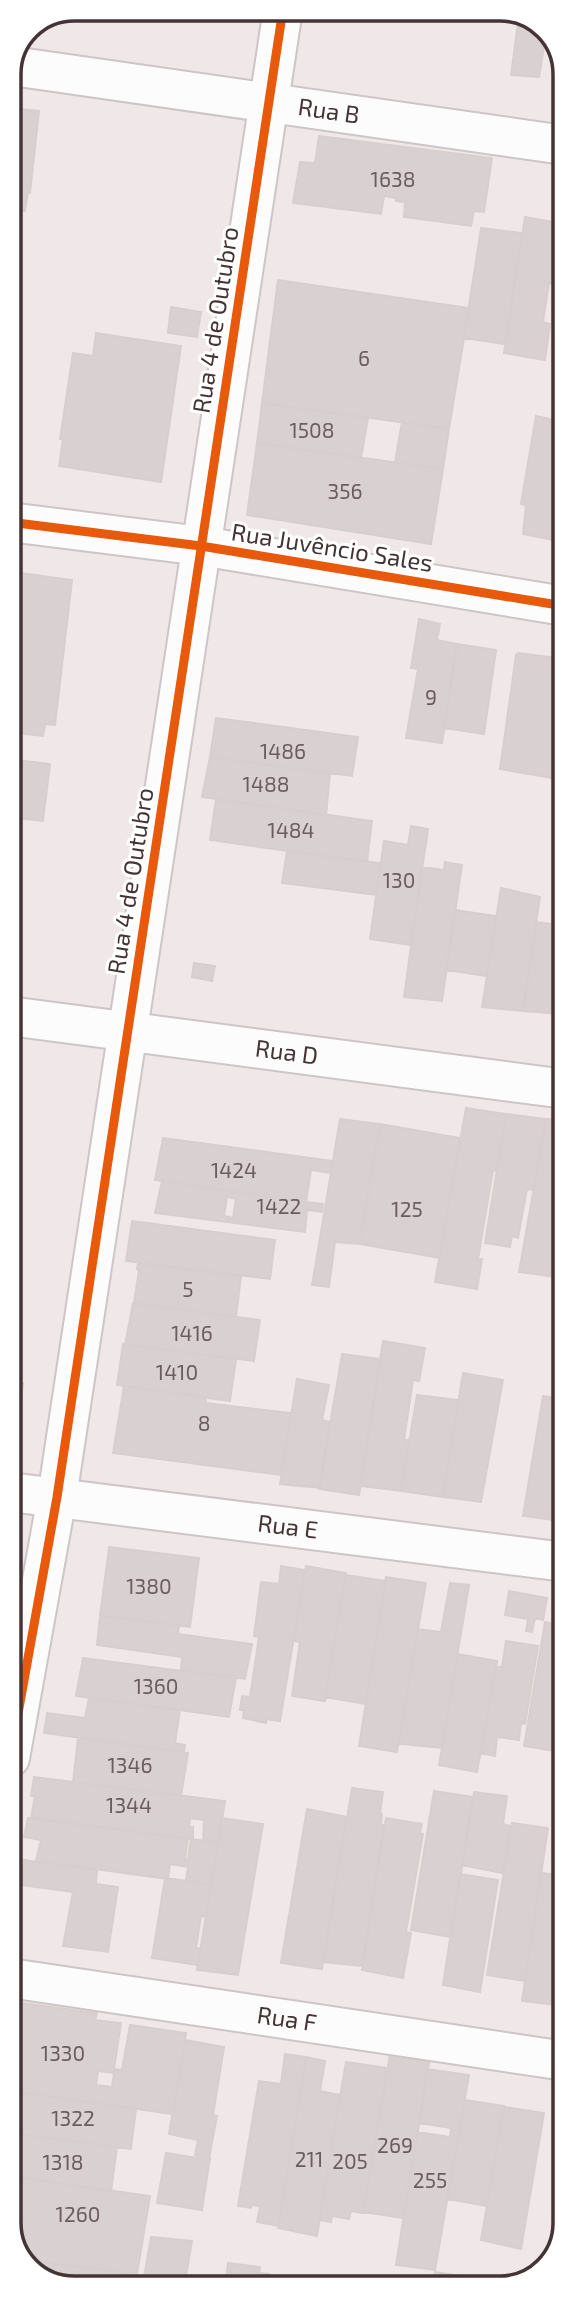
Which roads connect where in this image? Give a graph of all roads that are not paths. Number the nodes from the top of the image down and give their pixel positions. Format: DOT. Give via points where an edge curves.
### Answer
graph roads {
  1 [pos="281,21"];
  2 [pos="22,67"];
  3 [pos="269,103"];
  4 [pos="553,143"];
  5 [pos="21,524"];
  6 [pos="201,546"];
  7 [pos="553,604"];
  8 [pos="21,1018"];
  9 [pos="128,1031"];
  10 [pos="553,1087"];
  11 [pos="21,1493"];
  12 [pos="57,1497"];
  13 [pos="553,1560"];
  14 [pos="21,1697"];
  15 [pos="21,1981"];
  16 [pos="553,2059"];
  1 -- 3 [label="street, Rua 4 de Outubro"];
  2 -- 3 [label="street, Rua B"];
  3 -- 4 [label="street, Rua B"];
  3 -- 6 [label="street, Rua 4 de Outubro"];
  5 -- 6 [label="street, Rua Juvêncio Sales"];
  6 -- 7 [label="street, Rua Juvêncio Sales"];
  6 -- 9 [label="street, Rua 4 de Outubro"];
  8 -- 9 [label="street, Rua D"];
  9 -- 10 [label="street, Rua D"];
  9 -- 12 [label="street, Rua 4 de Outubro"];
  11 -- 12 [label="street, Rua E"];
  12 -- 13 [label="street, Rua E"];
  12 -- 14 [label="street, Rua 4 de Outubro"];
  15 -- 16 [label="street, Rua F"];
}
